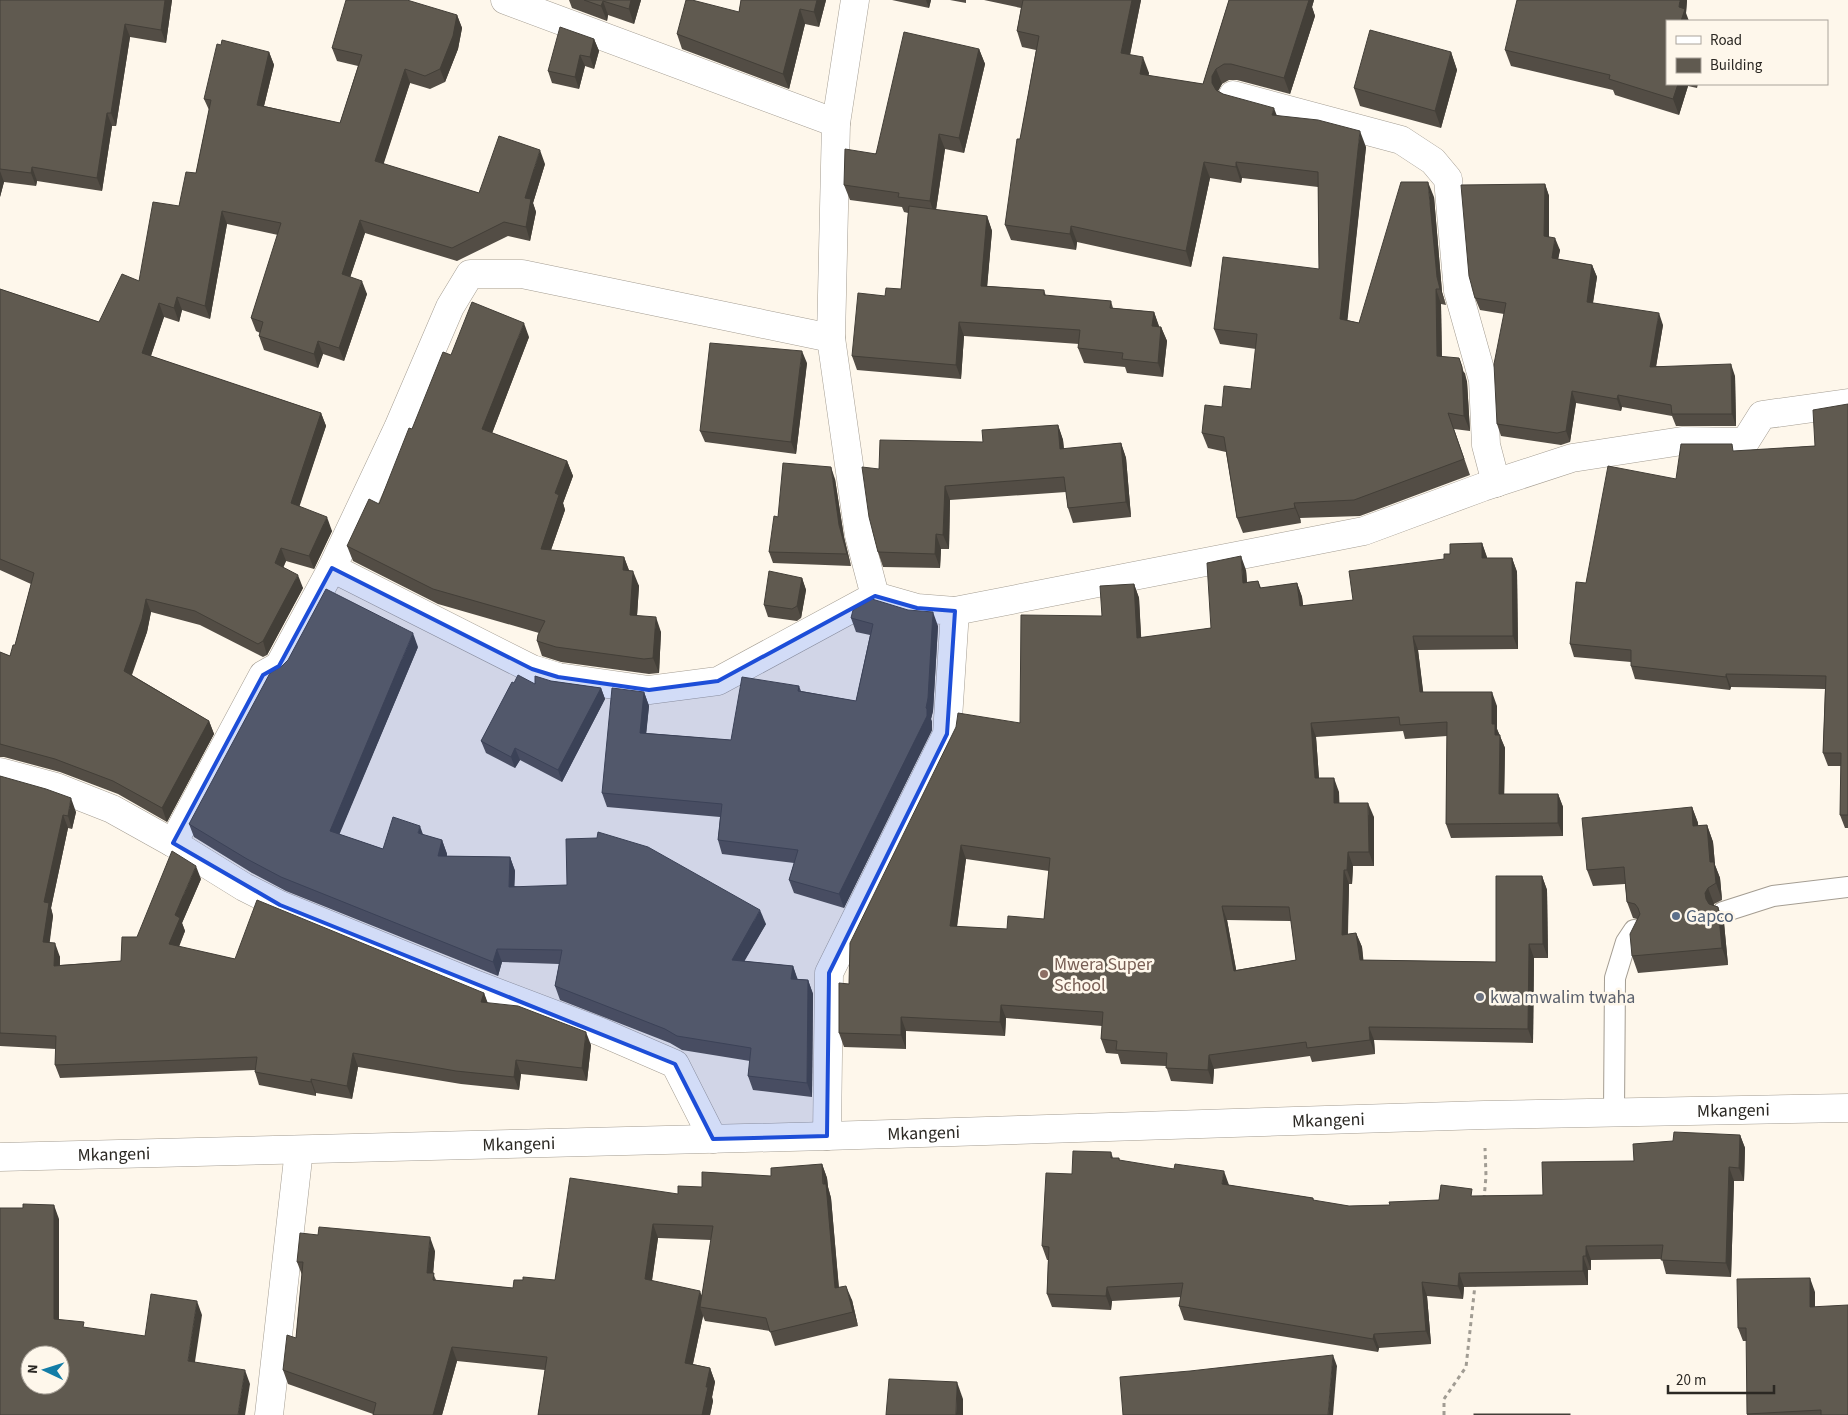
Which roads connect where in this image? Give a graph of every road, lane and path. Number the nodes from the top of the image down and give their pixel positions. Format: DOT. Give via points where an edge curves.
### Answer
graph roads {
  1 [pos="505,0"];
  2 [pos="855,0"];
  3 [pos="1233,95"];
  4 [pos="836,123"];
  5 [pos="831,338"];
  6 [pos="1848,403"];
  7 [pos="1496,483"];
  8 [pos="332,568"];
  9 [pos="875,596"];
  10 [pos="955,611"];
  11 [pos="0,772"];
  12 [pos="173,843"];
  13 [pos="1848,887"];
  14 [pos="1723,912"];
  15 [pos="1634,930"];
  16 [pos="1848,1108"];
  17 [pos="1614,1112"];
  18 [pos="1484,1115"];
  19 [pos="827,1136"];
  20 [pos="713,1139"];
  21 [pos="299,1150"];
  22 [pos="0,1157"];
  23 [pos="1484,1203"];
  24 [pos="1476,1278"];
  25 [pos="269,1415"];
  26 [pos="1444,1415"];
  1 -- 4 [label="street"];
  2 -- 4 [label="street"];
  3 -- 7 [label="street" via="1402,140 1433,161 1448,179 1458,291 1483,380 1486,445"];
  4 -- 5 [label="street"];
  5 -- 8 [label="street" via="522,274 470,274 450,307"];
  5 -- 9 [label="street" via="859,535"];
  6 -- 7 [label="street" via="1762,415 1745,442 1682,441 1572,458"];
  7 -- 10 [label="street" via="1364,530"];
  8 -- 9 [label="street" via="532,669 558,678 649,690 718,681"];
  8 -- 12 [label="street" via="279,666 263,675"];
  9 -- 10 [label="street" via="917,608"];
  10 -- 19 [label="street" via="947,734 829,973"];
  11 -- 12 [label="street" via="56,787 112,810"];
  12 -- 20 [label="street" via="280,905 676,1064"];
  13 -- 14 [label="lane" via="1773,896"];
  15 -- 17 [label="lane" via="1626,942 1615,978"];
  16 -- 17 [label="street, Mkangeni"];
  17 -- 18 [label="street, Mkangeni"];
  18 -- 19 [label="street, Mkangeni"];
  18 -- 23 [label="path"];
  19 -- 20 [label="street, Mkangeni"];
  20 -- 21 [label="street, Mkangeni"];
  21 -- 22 [label="street, Mkangeni"];
  21 -- 25 [label="street"];
  24 -- 26 [label="path" via="1466,1367 1444,1399"];
}
